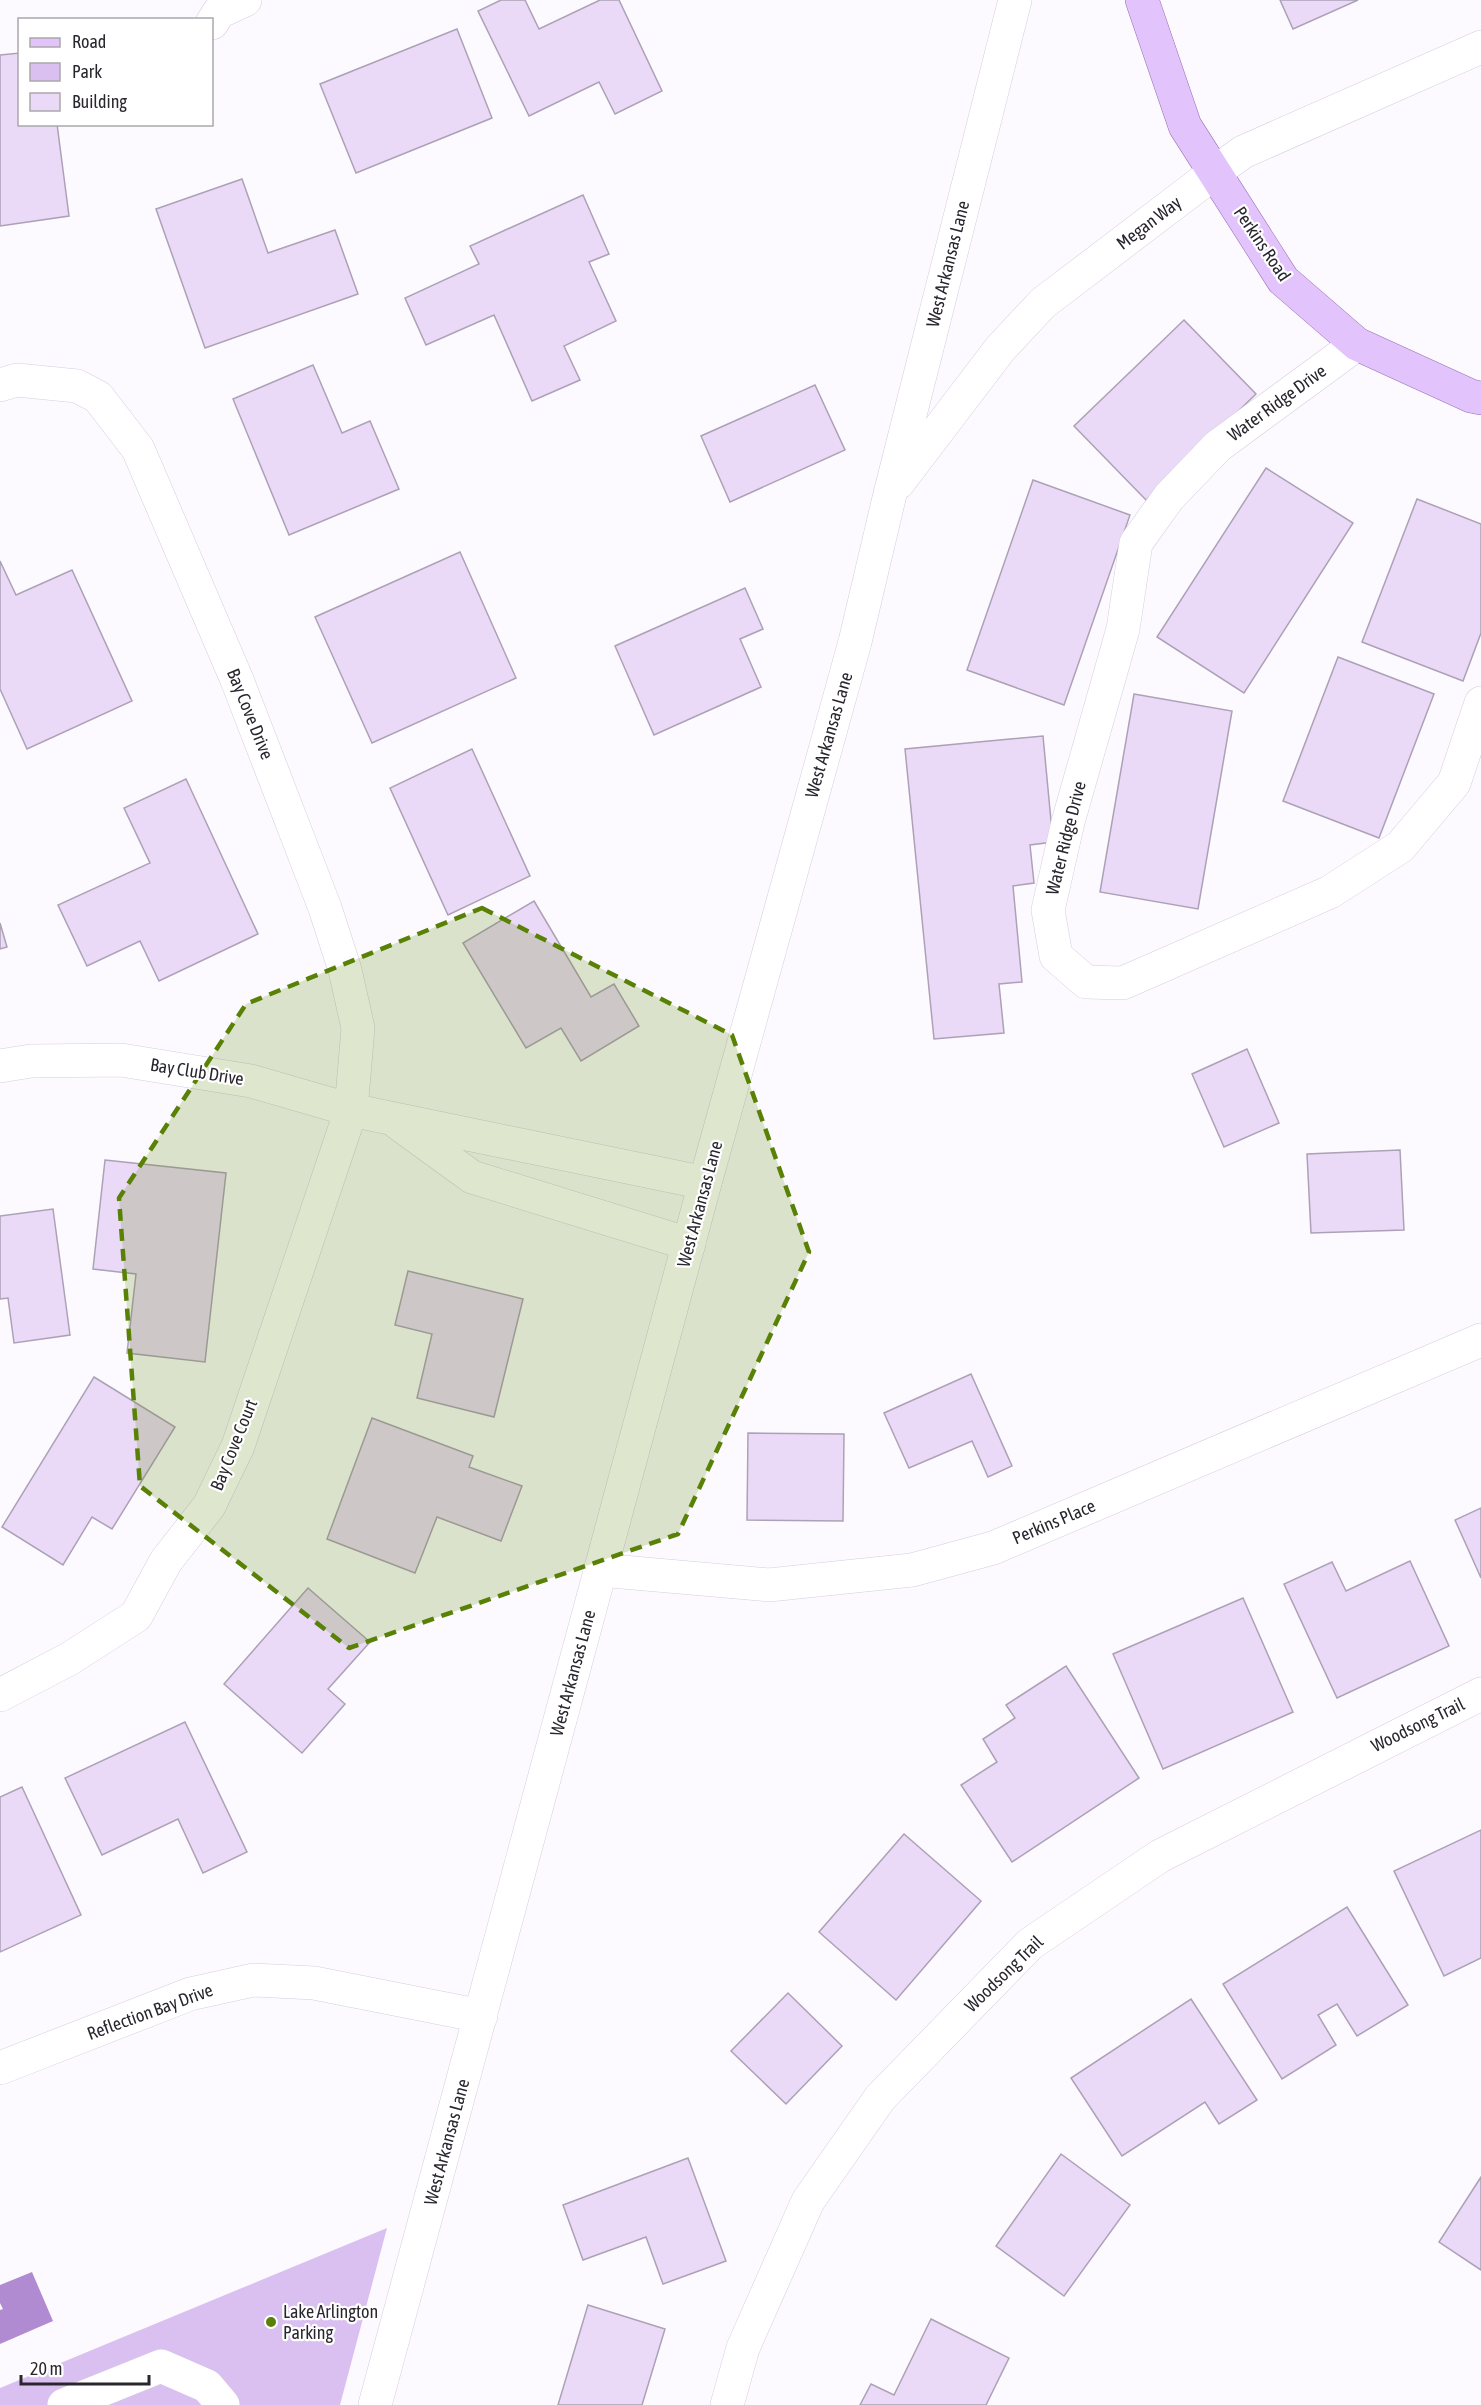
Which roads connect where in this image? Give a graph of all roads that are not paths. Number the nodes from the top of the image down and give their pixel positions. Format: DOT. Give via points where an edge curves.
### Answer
graph roads {
  1 [pos="245,0"];
  2 [pos="1015,0"];
  3 [pos="1142,0"];
  4 [pos="213,21"];
  5 [pos="1481,47"];
  6 [pos="1214,174"];
  7 [pos="1358,344"];
  8 [pos="0,385"];
  9 [pos="1481,398"];
  10 [pos="890,494"];
  11 [pos="1481,703"];
  12 [pos="0,1066"];
  13 [pos="351,1110"];
  14 [pos="390,1118"];
  15 [pos="705,1183"];
  16 [pos="689,1244"];
  17 [pos="1481,1340"];
  18 [pos="600,1570"];
  19 [pos="1481,1694"];
  20 [pos="0,1695"];
  21 [pos="481,2016"];
  22 [pos="0,2068"];
  23 [pos="105,2396"];
  24 [pos="64,2405"];
  25 [pos="223,2405"];
  26 [pos="375,2405"];
  27 [pos="727,2405"];
  1 -- 4 [label="street" via="219,12"];
  2 -- 10 [label="street, West Arkansas Lane"];
  3 -- 6 [label="main road, Perkins Road" via="1185,126"];
  5 -- 6 [label="street, Megan Way" via="1243,152"];
  6 -- 7 [label="main road, Perkins Road" via="1284,280"];
  6 -- 10 [label="street, Megan Way" via="1043,303 1000,349"];
  7 -- 9 [label="main road, Perkins Road"];
  7 -- 11 [label="street, Water Ridge Drive" via="1218,446 1170,496 1136,543 1123,629 1068,822 1048,910 1056,956 1086,982 1123,983 1329,892 1400,847 1455,783"];
  8 -- 13 [label="street, Bay Cove Drive" via="17,380 77,386 98,397 138,449 237,680 326,908 358,1028"];
  10 -- 15 [label="street, West Arkansas Lane" via="855,642"];
  12 -- 13 [label="street, Bay Club Drive" via="31,1061 121,1060 251,1081"];
  13 -- 14 [label="street, Bay Club Drive"];
  13 -- 20 [label="street, Bay Cove Court" via="238,1446 209,1506 166,1561 136,1616 69,1659"];
  14 -- 15 [label="street, Bay Club Drive"];
  14 -- 16 [label="street, Bay Club Drive" via="472,1177"];
  15 -- 16 [label="street, West Arkansas Lane"];
  16 -- 18 [label="street, West Arkansas Lane"];
  17 -- 18 [label="street, Perkins Place" via="993,1548 912,1570 769,1585"];
  18 -- 21 [label="street, West Arkansas Lane"];
  19 -- 27 [label="street, Woodsong Trail" via="1160,1856 1030,1944 880,2098 808,2201 743,2348"];
  21 -- 22 [label="street, Reflection Bay Drive" via="314,1983 253,1980 190,1994"];
  21 -- 26 [label="street, West Arkansas Lane"];
  23 -- 24 [label="street"];
  23 -- 25 [label="street" via="161,2366 207,2386"];
}
